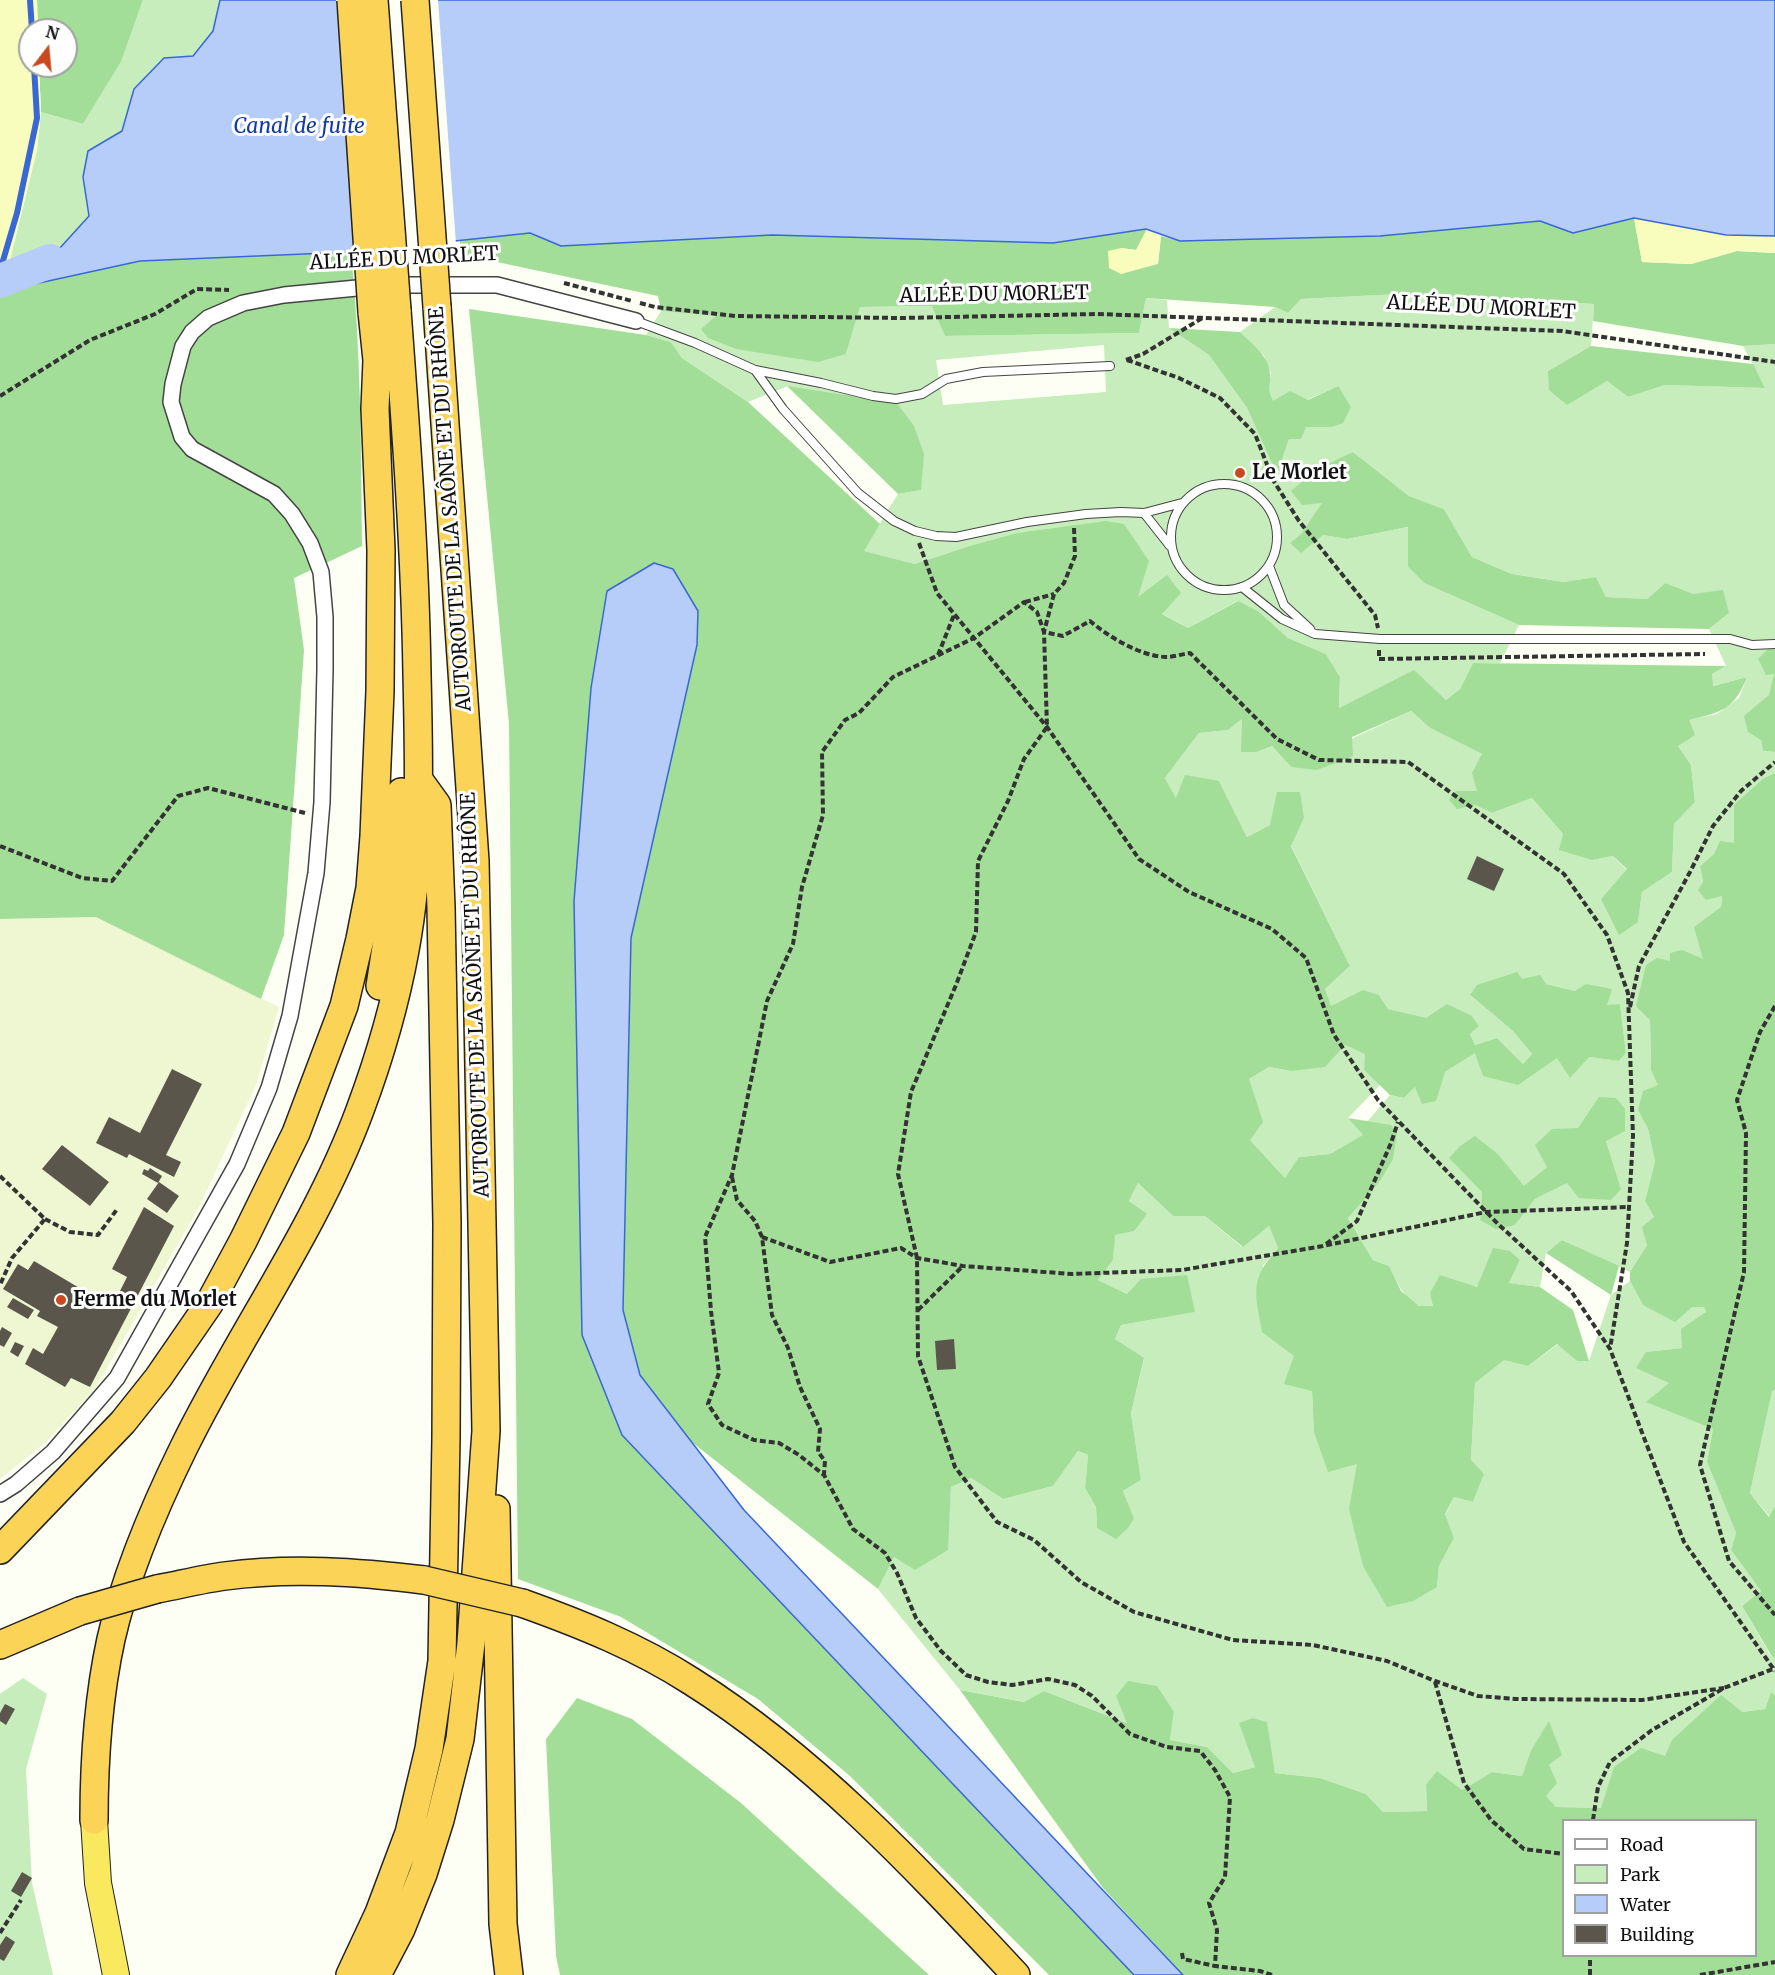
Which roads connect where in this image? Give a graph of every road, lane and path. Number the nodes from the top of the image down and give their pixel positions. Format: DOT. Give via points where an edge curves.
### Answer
graph roads {
  1 [pos="351,0"];
  2 [pos="374,0"];
  3 [pos="415,0"];
  4 [pos="561,283"];
  5 [pos="237,291"];
  6 [pos="385,311"];
  7 [pos="1204,317"];
  8 [pos="636,321"];
  9 [pos="377,360"];
  10 [pos="1127,360"];
  11 [pos="1775,362"];
  12 [pos="1110,366"];
  13 [pos="755,370"];
  14 [pos="0,396"];
  15 [pos="1182,503"];
  16 [pos="1144,513"];
  17 [pos="1073,515"];
  18 [pos="915,531"];
  19 [pos="1170,546"];
  20 [pos="1269,566"];
  21 [pos="1242,587"];
  22 [pos="1054,594"];
  23 [pos="1024,602"];
  24 [pos="954,614"];
  25 [pos="1044,632"];
  26 [pos="1315,634"];
  27 [pos="974,638"];
  28 [pos="1380,639"];
  29 [pos="1775,644"];
  30 [pos="1715,654"];
  31 [pos="938,656"];
  32 [pos="1047,727"];
  33 [pos="1775,762"];
  34 [pos="419,780"];
  35 [pos="307,803"];
  36 [pos="306,813"];
  37 [pos="305,825"];
  38 [pos="0,846"];
  39 [pos="1775,1006"];
  40 [pos="1629,1013"];
  41 [pos="383,1040"];
  42 [pos="1398,1122"];
  43 [pos="732,1175"];
  44 [pos="0,1176"];
  45 [pos="1629,1207"];
  46 [pos="118,1208"];
  47 [pos="1486,1212"];
  48 [pos="45,1219"];
  49 [pos="762,1237"];
  50 [pos="1323,1246"];
  51 [pos="917,1258"];
  52 [pos="963,1266"];
  53 [pos="0,1285"];
  54 [pos="917,1311"];
  55 [pos="1610,1349"];
  56 [pos="486,1431"];
  57 [pos="824,1475"];
  58 [pos="0,1494"];
  59 [pos="0,1550"];
  60 [pos="1775,1615"];
  61 [pos="0,1645"];
  62 [pos="1774,1669"];
  63 [pos="1435,1681"];
  64 [pos="1724,1688"];
  65 [pos="1593,1819"];
  66 [pos="94,1820"];
  67 [pos="1562,1854"];
  68 [pos="21,1900"];
  69 [pos="0,1933"];
  70 [pos="1182,1953"];
  71 [pos="1590,1957"];
  72 [pos="1775,1962"];
  73 [pos="1215,1966"];
  74 [pos="116,1975"];
  75 [pos="350,1975"];
  76 [pos="377,1975"];
  77 [pos="509,1975"];
  78 [pos="1016,1975"];
  79 [pos="1272,1975"];
  80 [pos="1590,1975"];
  81 [pos="1700,1975"];
  1 -- 6 [label="highway, bridge"];
  2 -- 6 [label="highway, bridge"];
  3 -- 56 [label="highway, AUTOROUTE DE LA SAÔNE ET DU RHÔNE, bridge" via="475,861"];
  4 -- 7 [label="path, ALLÉE DU MORLET" via="655,307 735,316"];
  5 -- 14 [label="path" via="197,289 155,315 90,340"];
  6 -- 9 [label="highway"];
  6 -- 34 [label="highway" via="414,545"];
  7 -- 10 [label="path"];
  7 -- 11 [label="path, ALLÉE DU MORLET" via="1562,331"];
  8 -- 13 [label="lane, ALLÉE DU MORLET"];
  8 -- 58 [label="street, ALLÉE DU MORLET" via="497,285 388,285 243,303 208,318 183,346 171,402 182,437 192,449 274,494 310,543 321,572 325,617 322,802 316,873 290,1016 272,1078 237,1164 117,1378 53,1452"];
  9 -- 41 [label="highway" via="385,408 393,520 404,752 389,928 376,1012"];
  9 -- 59 [label="highway" via="375,409 381,550 375,836 370,888 344,1006 296,1133 209,1304 123,1422"];
  10 -- 12 [label="path"];
  10 -- 28 [label="path" via="1179,378 1220,398 1255,434 1273,480 1299,521 1375,615"];
  12 -- 13 [label="lane, ALLÉE DU MORLET" via="983,372 946,379 922,394 896,399"];
  13 -- 18 [label="lane" via="783,409 858,493 894,521"];
  15 -- 16 [label="lane"];
  15 -- 19 [label="lane" via="1173,519"];
  15 -- 20 [label="lane" via="1203,487 1221,483 1256,494 1277,528 1276,549"];
  16 -- 17 [label="lane"];
  16 -- 19 [label="lane"];
  17 -- 18 [label="lane" via="956,537"];
  17 -- 22 [label="path" via="1075,556 1064,583"];
  18 -- 24 [label="path" via="937,593"];
  19 -- 21 [label="lane" via="1176,563 1193,581 1210,589"];
  20 -- 21 [label="lane"];
  20 -- 26 [label="lane" via="1284,605"];
  21 -- 26 [label="lane" via="1282,619"];
  22 -- 23 [label="path"];
  22 -- 25 [label="path"];
  23 -- 25 [label="path" via="1037,612"];
  23 -- 27 [label="path"];
  24 -- 27 [label="path"];
  24 -- 31 [label="path"];
  25 -- 32 [label="path"];
  25 -- 40 [label="path" via="1063,636 1090,621 1138,650 1165,657 1190,653 1277,739 1308,755 1319,760 1408,762 1564,874 1607,935 1628,993"];
  26 -- 28 [label="lane"];
  27 -- 31 [label="path"];
  27 -- 32 [label="path"];
  28 -- 29 [label="lane" via="1730,639 1752,645"];
  28 -- 30 [label="path" via="1379,659"];
  31 -- 43 [label="path" via="893,677 859,713 845,720 822,752 823,814 802,887 793,944 767,1001"];
  32 -- 42 [label="path" via="1139,859 1189,892 1272,929 1306,958 1334,1035 1378,1100"];
  32 -- 51 [label="path" via="1024,759 978,861 976,932 911,1092 898,1174"];
  33 -- 40 [label="path" via="1741,791 1713,826 1639,966"];
  34 -- 41 [label="highway" via="415,875 406,947"];
  34 -- 75 [label="highway" via="436,805 441,918 447,1224 442,1661 429,1749 409,1833"];
  35 -- 36 [label="path"];
  36 -- 37 [label="path"];
  36 -- 38 [label="path" via="208,788 178,796 112,880 82,878"];
  39 -- 60 [label="path" via="1760,1032 1737,1100 1746,1133 1744,1272 1700,1464 1729,1561"];
  40 -- 45 [label="path" via="1633,1136"];
  41 -- 66 [label="highway" via="360,1111 332,1176 185,1444 153,1512 111,1638 94,1763"];
  42 -- 47 [label="path"];
  42 -- 50 [label="path" via="1357,1221"];
  43 -- 49 [label="path" via="737,1200 755,1221"];
  43 -- 57 [label="path" via="705,1237 719,1373 708,1404 722,1425 754,1440 779,1443"];
  44 -- 48 [label="path"];
  45 -- 47 [label="path"];
  45 -- 55 [label="path"];
  46 -- 48 [label="path" via="98,1235 70,1232"];
  47 -- 50 [label="path"];
  47 -- 55 [label="path" via="1571,1291"];
  48 -- 53 [label="path" via="12,1258"];
  49 -- 51 [label="path" via="830,1262 901,1248"];
  49 -- 57 [label="path" via="772,1315 820,1429 818,1452 825,1461"];
  50 -- 52 [label="path" via="1182,1270 1072,1274"];
  51 -- 52 [label="path"];
  51 -- 54 [label="path"];
  52 -- 54 [label="path"];
  54 -- 63 [label="path" via="918,1356 955,1467 997,1522 1034,1540 1081,1581 1134,1612 1233,1640 1313,1645 1387,1661"];
  55 -- 62 [label="path" via="1684,1542"];
  56 -- 76 [label="highway, AUTOROUTE DE LA SAÔNE ET DU RHÔNE" via="460,1739 423,1874"];
  56 -- 77 [label="highway" via="496,1481 503,1924"];
  57 -- 73 [label="path" via="853,1529 885,1553 916,1618 966,1675 1012,1685 1048,1679 1076,1685 1130,1734 1167,1747 1200,1751 1230,1797 1225,1877 1209,1904 1217,1930"];
  61 -- 78 [label="highway, bridge" via="80,1611 157,1589 226,1576 298,1571 376,1574 424,1580 522,1603 629,1646 689,1680 770,1736 855,1810"];
  62 -- 64 [label="path"];
  63 -- 64 [label="path" via="1478,1696 1515,1699 1642,1700"];
  63 -- 67 [label="path" via="1464,1783 1491,1820 1524,1849"];
  64 -- 65 [label="path" via="1652,1730 1610,1762 1598,1787"];
  66 -- 74 [label="highway" via="98,1883"];
  68 -- 69 [label="path"];
  70 -- 73 [label="path" via="1183,1959"];
  71 -- 80 [label="path"];
  72 -- 81 [label="path"];
  73 -- 79 [label="path"];
}
